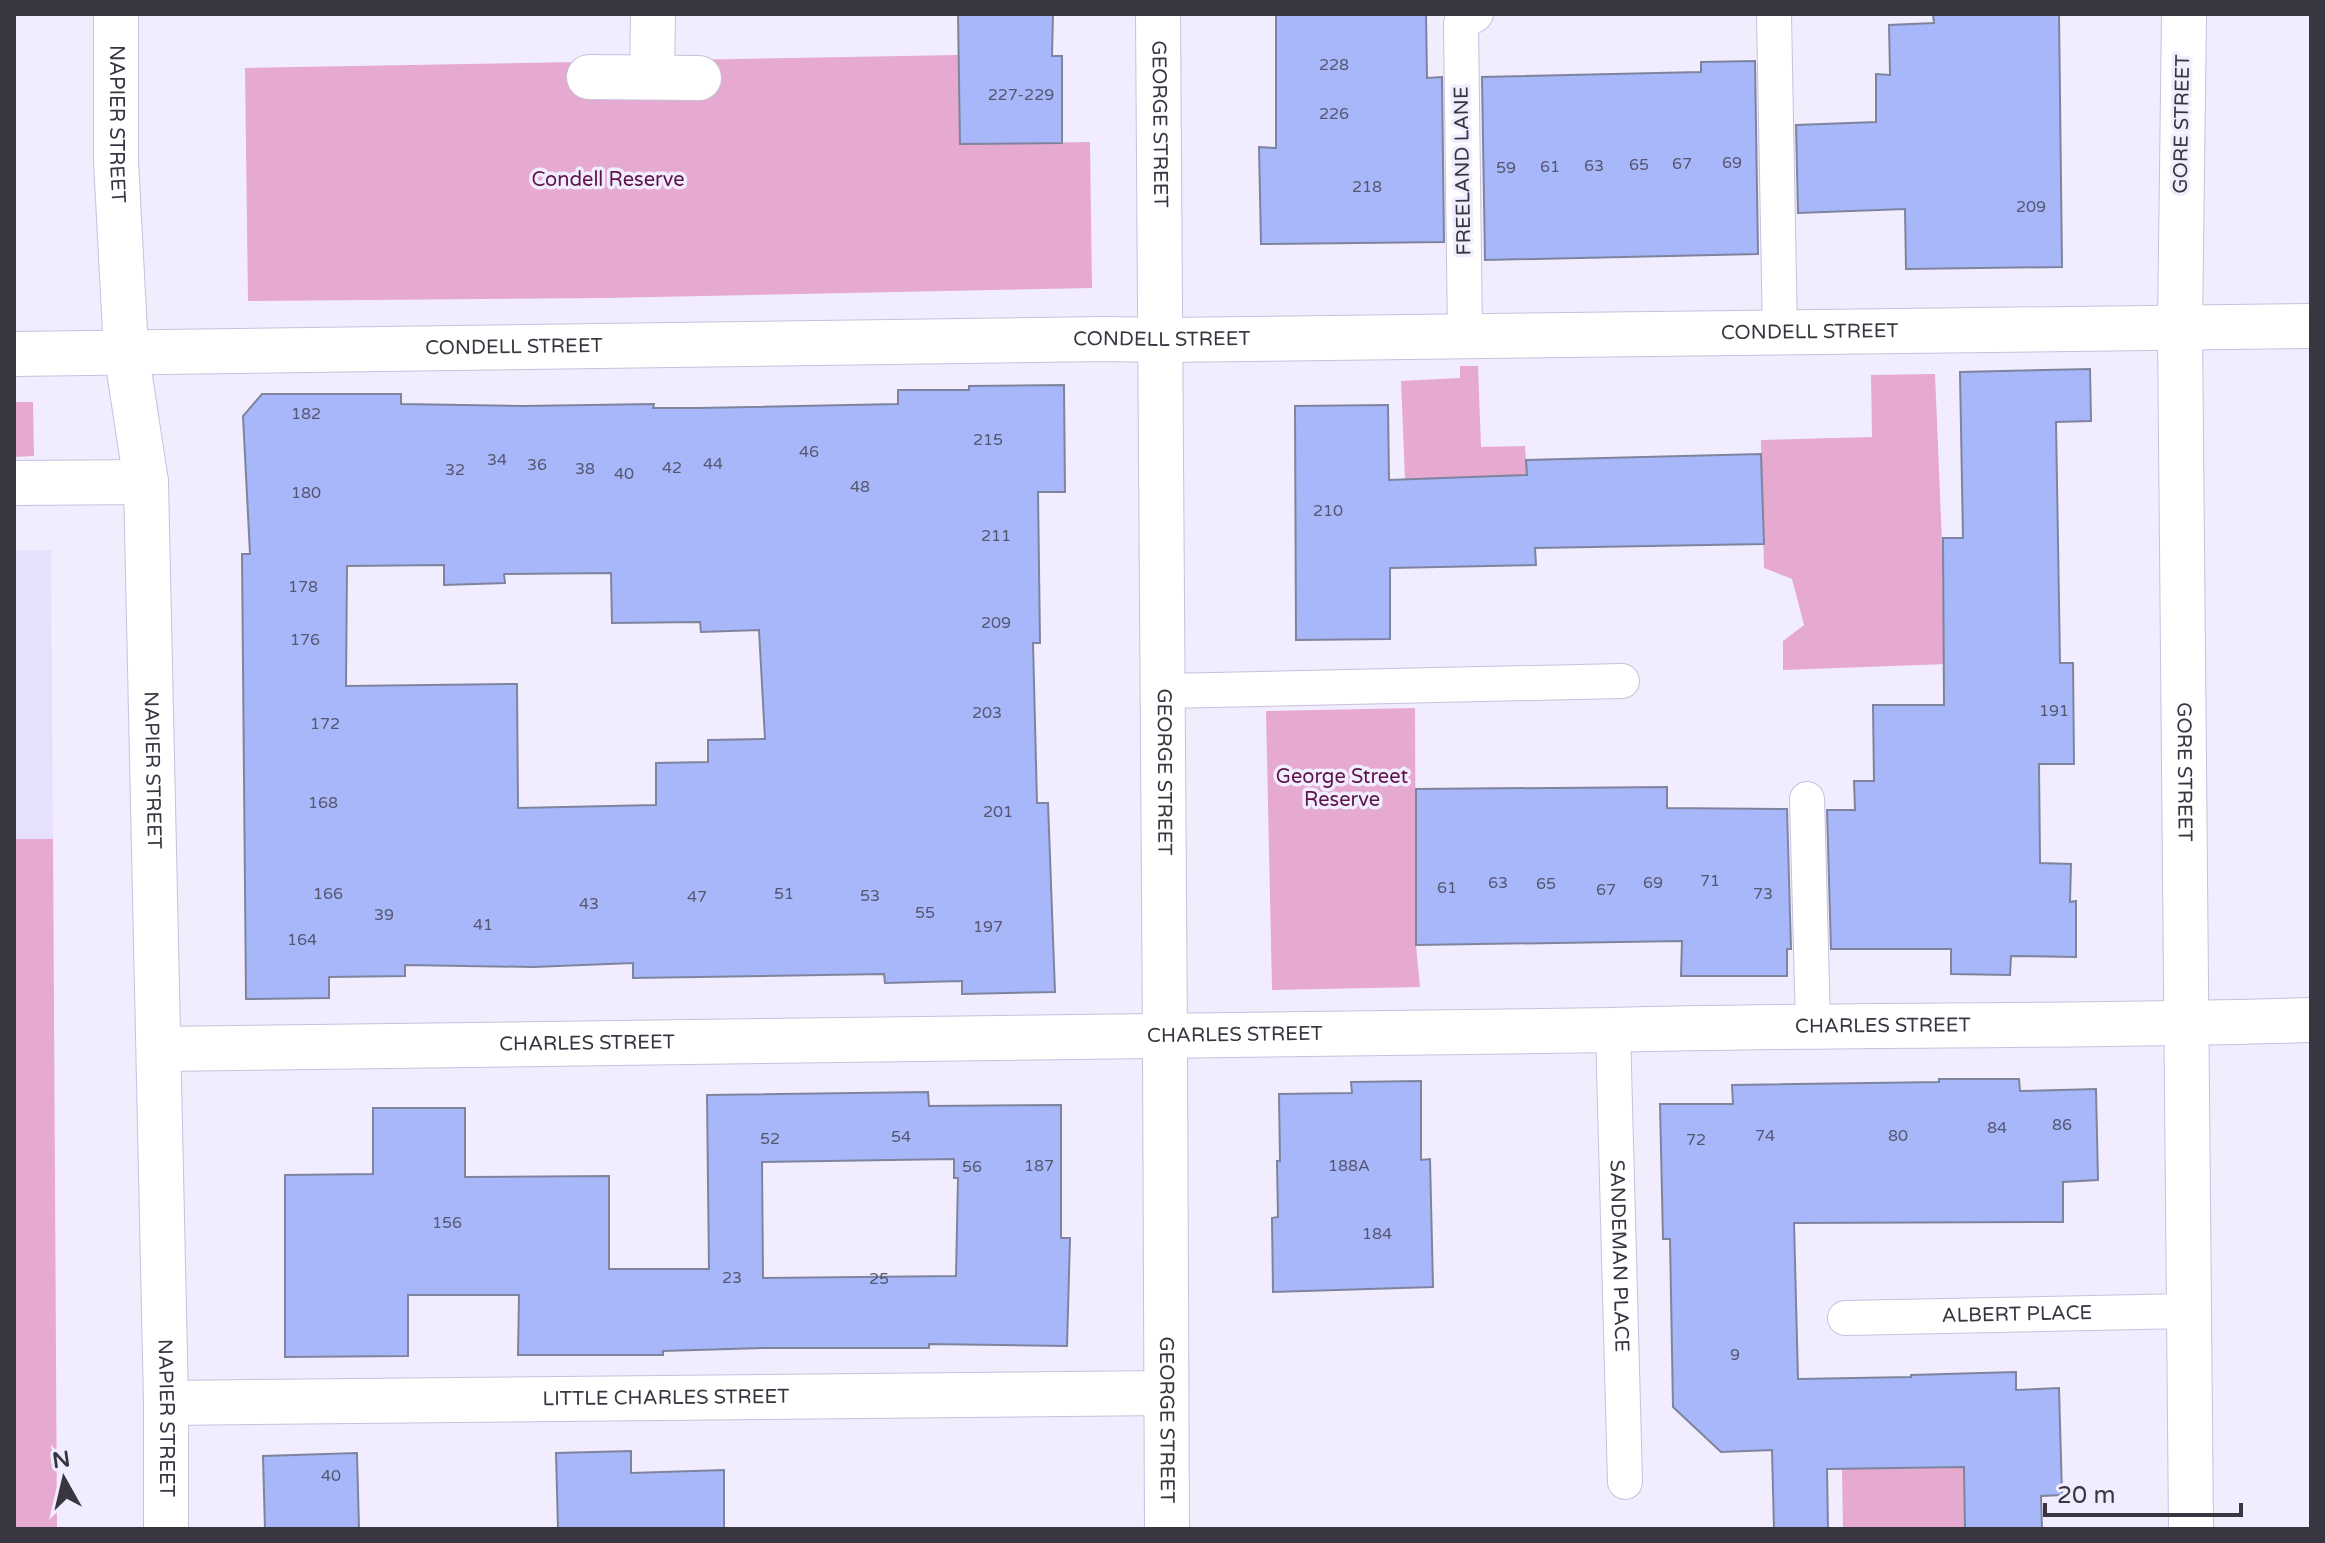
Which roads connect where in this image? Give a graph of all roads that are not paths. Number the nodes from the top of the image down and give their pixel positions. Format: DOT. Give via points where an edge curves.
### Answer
graph roads {
  1 [pos="116,14"];
  2 [pos="653,14"];
  3 [pos="1158,14"];
  4 [pos="1476,14"];
  5 [pos="1774,14"];
  6 [pos="2184,14"];
  7 [pos="589,77"];
  8 [pos="652,77"];
  9 [pos="699,78"];
  10 [pos="2311,326"];
  11 [pos="2180,328"];
  12 [pos="1780,333"];
  13 [pos="1465,336"];
  14 [pos="1162,340"];
  15 [pos="126,351"];
  16 [pos="14,354"];
  17 [pos="146,482"];
  18 [pos="14,483"];
  19 [pos="1622,681"];
  20 [pos="1165,691"];
  21 [pos="1807,799"];
  22 [pos="2311,1020"];
  23 [pos="2186,1023"];
  24 [pos="1813,1024"];
  25 [pos="1613,1030"];
  26 [pos="1163,1035"];
  27 [pos="159,1049"];
  28 [pos="2187,1311"];
  29 [pos="1845,1318"];
  30 [pos="1166,1393"];
  31 [pos="166,1403"];
  32 [pos="1625,1482"];
  33 [pos="166,1529"];
  34 [pos="1167,1529"];
  35 [pos="2191,1529"];
  1 -- 15 [label="street, NAPIER STREET" via="116,161"];
  2 -- 8 [label="street"];
  3 -- 14 [label="street, GEORGE STREET"];
  4 -- 13 [label="lane, FREELAND LANE" via="1461,24"];
  5 -- 12 [label="lane"];
  6 -- 11 [label="street, GORE STREET"];
  7 -- 8 [label="street"];
  8 -- 9 [label="street"];
  10 -- 11 [label="street, CONDELL STREET"];
  11 -- 12 [label="street, CONDELL STREET"];
  11 -- 23 [label="street, GORE STREET"];
  12 -- 13 [label="street, CONDELL STREET"];
  13 -- 14 [label="street, CONDELL STREET"];
  14 -- 15 [label="street, CONDELL STREET"];
  14 -- 20 [label="street, GEORGE STREET"];
  15 -- 16 [label="street, CONDELL STREET"];
  15 -- 17 [label="street, NAPIER STREET"];
  17 -- 18 [label="street"];
  17 -- 27 [label="street, NAPIER STREET"];
  19 -- 20 [label="lane"];
  20 -- 26 [label="street, GEORGE STREET"];
  21 -- 24 [label="lane"];
  22 -- 23 [label="street, CHARLES STREET"];
  23 -- 24 [label="street, CHARLES STREET"];
  23 -- 28 [label="street, GORE STREET"];
  24 -- 25 [label="street, CHARLES STREET"];
  25 -- 26 [label="street, CHARLES STREET"];
  25 -- 32 [label="lane, SANDEMAN PLACE"];
  26 -- 27 [label="street, CHARLES STREET"];
  26 -- 30 [label="street, GEORGE STREET"];
  27 -- 31 [label="street, NAPIER STREET"];
  28 -- 29 [label="lane, ALBERT PLACE"];
  28 -- 35 [label="street, GORE STREET"];
  30 -- 31 [label="street, LITTLE CHARLES STREET"];
  30 -- 34 [label="street, GEORGE STREET"];
  31 -- 33 [label="street, NAPIER STREET"];
}
